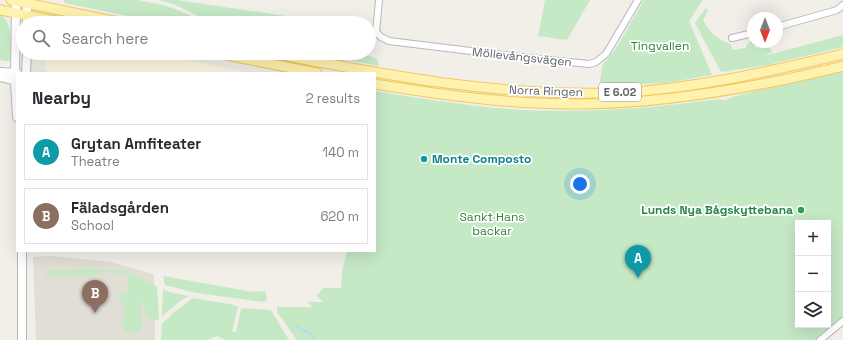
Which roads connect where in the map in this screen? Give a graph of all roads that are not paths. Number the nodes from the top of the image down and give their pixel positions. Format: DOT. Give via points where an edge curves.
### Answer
graph roads {
  1 [pos="14,0"];
  2 [pos="379,0"];
  3 [pos="638,0"];
  4 [pos="27,2"];
  5 [pos="843,5"];
  6 [pos="0,10"];
  7 [pos="16,13"];
  8 [pos="22,16"];
  9 [pos="27,16"];
  10 [pos="91,16"];
  11 [pos="783,25"];
  12 [pos="747,34"];
  13 [pos="732,38"];
  14 [pos="843,54"];
  15 [pos="27,60"];
  16 [pos="251,60"];
  17 [pos="308,60"];
  18 [pos="843,66"];
  19 [pos="0,72"];
  20 [pos="26,72"];
  21 [pos="312,72"];
  22 [pos="371,72"];
  23 [pos="376,73"];
  24 [pos="0,77"];
  25 [pos="16,77"];
  26 [pos="376,84"];
  27 [pos="22,252"];
  28 [pos="843,321"];
  29 [pos="22,340"];
  30 [pos="820,340"];
  1 -- 4 [label="main road"];
  1 -- 7 [label="main road"];
  2 -- 3 [label="street, Möllevångsvägen" via="376,32 394,42 589,64 606,54"];
  4 -- 9 [label="main road"];
  4 -- 10 [label="main road"];
  5 -- 11 [label="street" via="837,10"];
  6 -- 7 [label="main road"];
  7 -- 8 [label="main road"];
  7 -- 25 [label="main road"];
  12 -- 13 [label="street"];
  14 -- 23 [label="main road, Norra Ringen / E 6.02" via="706,83 612,92 498,90"];
  15 -- 20 [label="main road"];
  16 -- 21 [label="main road"];
  17 -- 22 [label="main road, Norra Ringen / E 6.02"];
  18 -- 26 [label="main road, Norra Ringen / E 6.02" via="715,92 659,100 583,104 497,100"];
  19 -- 25 [label="main road"];
  24 -- 25 [label="main road"];
  27 -- 29 [label="main road"];
  28 -- 30 [label="street"];
}
